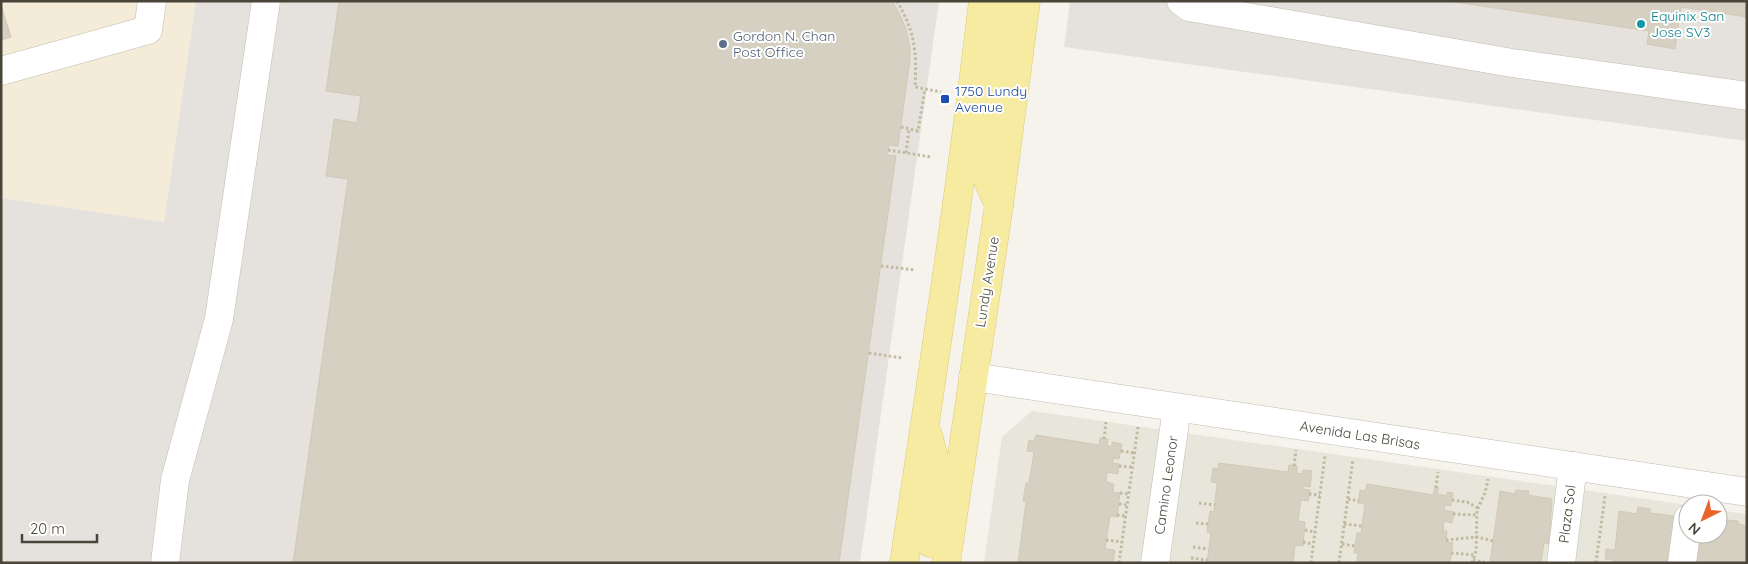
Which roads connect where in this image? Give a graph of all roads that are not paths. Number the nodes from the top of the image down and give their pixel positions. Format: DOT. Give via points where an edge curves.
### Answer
graph roads {
  1 [pos="152,1"];
  2 [pos="266,1"];
  3 [pos="984,1"];
  4 [pos="1006,1"];
  5 [pos="1026,1"];
  6 [pos="1180,1"];
  7 [pos="1,71"];
  8 [pos="1747,96"];
  9 [pos="999,205"];
  10 [pos="973,377"];
  11 [pos="1177,408"];
  12 [pos="926,427"];
  13 [pos="1573,466"];
  14 [pos="1747,492"];
  15 [pos="1691,494"];
  16 [pos="1685,544"];
  17 [pos="165,563"];
  18 [pos="904,563"];
  19 [pos="927,563"];
  20 [pos="946,563"];
  21 [pos="1155,563"];
  22 [pos="1561,563"];
  23 [pos="1682,563"];
  1 -- 7 [label="street" via="148,30"];
  2 -- 17 [label="street" via="219,319 175,480"];
  3 -- 12 [label="main road"];
  4 -- 9 [label="main road" via="982,167"];
  5 -- 9 [label="main road, Lundy Avenue"];
  6 -- 8 [label="street" via="1190,7 1512,63"];
  9 -- 10 [label="main road, Lundy Avenue"];
  10 -- 11 [label="street, Avenida Las Brisas"];
  10 -- 20 [label="main road, Lundy Avenue"];
  11 -- 13 [label="street, Avenida Las Brisas"];
  11 -- 21 [label="street, Camino Leonor"];
  12 -- 18 [label="main road"];
  12 -- 19 [label="main road" via="938,473"];
  13 -- 15 [label="street, Avenida Las Brisas"];
  13 -- 22 [label="street, Plaza Sol"];
  14 -- 15 [label="street, Avenida Las Brisas"];
  16 -- 23 [label="street"];
}
